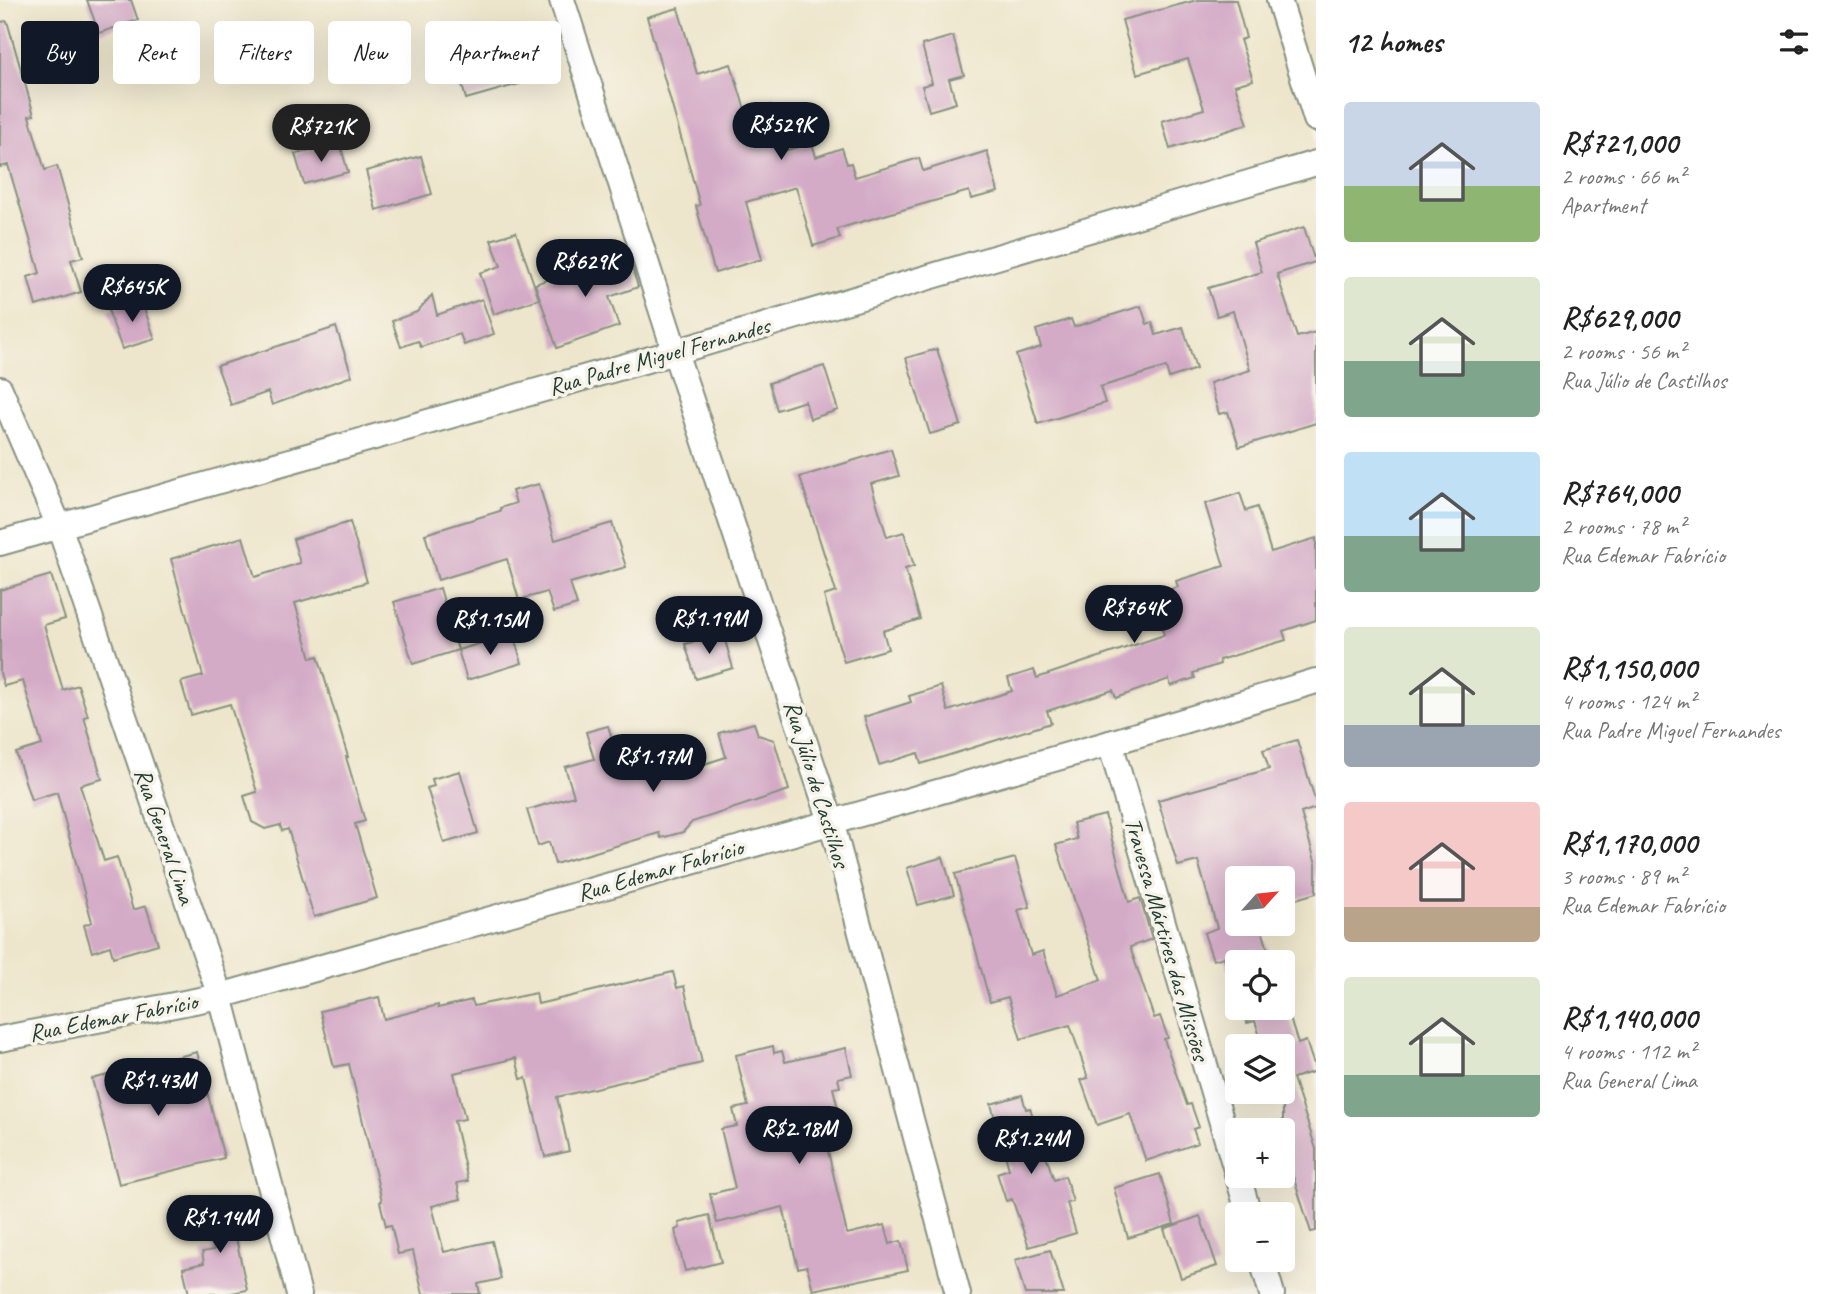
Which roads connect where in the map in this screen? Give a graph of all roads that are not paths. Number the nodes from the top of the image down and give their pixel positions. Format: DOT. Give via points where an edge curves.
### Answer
graph roads {
  1 [pos="562,0"];
  2 [pos="1279,0"];
  3 [pos="1316,119"];
  4 [pos="1316,163"];
  5 [pos="675,352"];
  6 [pos="0,389"];
  7 [pos="59,526"];
  8 [pos="0,543"];
  9 [pos="1316,681"];
  10 [pos="1110,743"];
  11 [pos="831,821"];
  12 [pos="220,996"];
  13 [pos="0,1039"];
  14 [pos="1244,1202"];
  15 [pos="1266,1272"];
  16 [pos="299,1294"];
  17 [pos="958,1294"];
  18 [pos="1272,1294"];
  1 -- 5 [label="street, Rua Júlio de Castilhos"];
  2 -- 3 [label="street"];
  4 -- 5 [label="street, Rua Padre Miguel Fernandes"];
  5 -- 7 [label="street, Rua Padre Miguel Fernandes"];
  5 -- 11 [label="street, Rua Júlio de Castilhos"];
  6 -- 7 [label="street, Rua General Lima"];
  7 -- 8 [label="street, Rua Padre Miguel Fernandes"];
  7 -- 12 [label="street, Rua General Lima"];
  9 -- 10 [label="street, Rua Edemar Fabrício"];
  10 -- 11 [label="street, Rua Edemar Fabrício"];
  10 -- 14 [label="street, Travessa Mártires das Missões"];
  11 -- 12 [label="street, Rua Edemar Fabrício"];
  11 -- 17 [label="street, Rua Júlio de Castilhos"];
  12 -- 13 [label="street, Rua Edemar Fabrício"];
  12 -- 16 [label="street, Rua General Lima"];
  15 -- 18 [label="street"];
}
